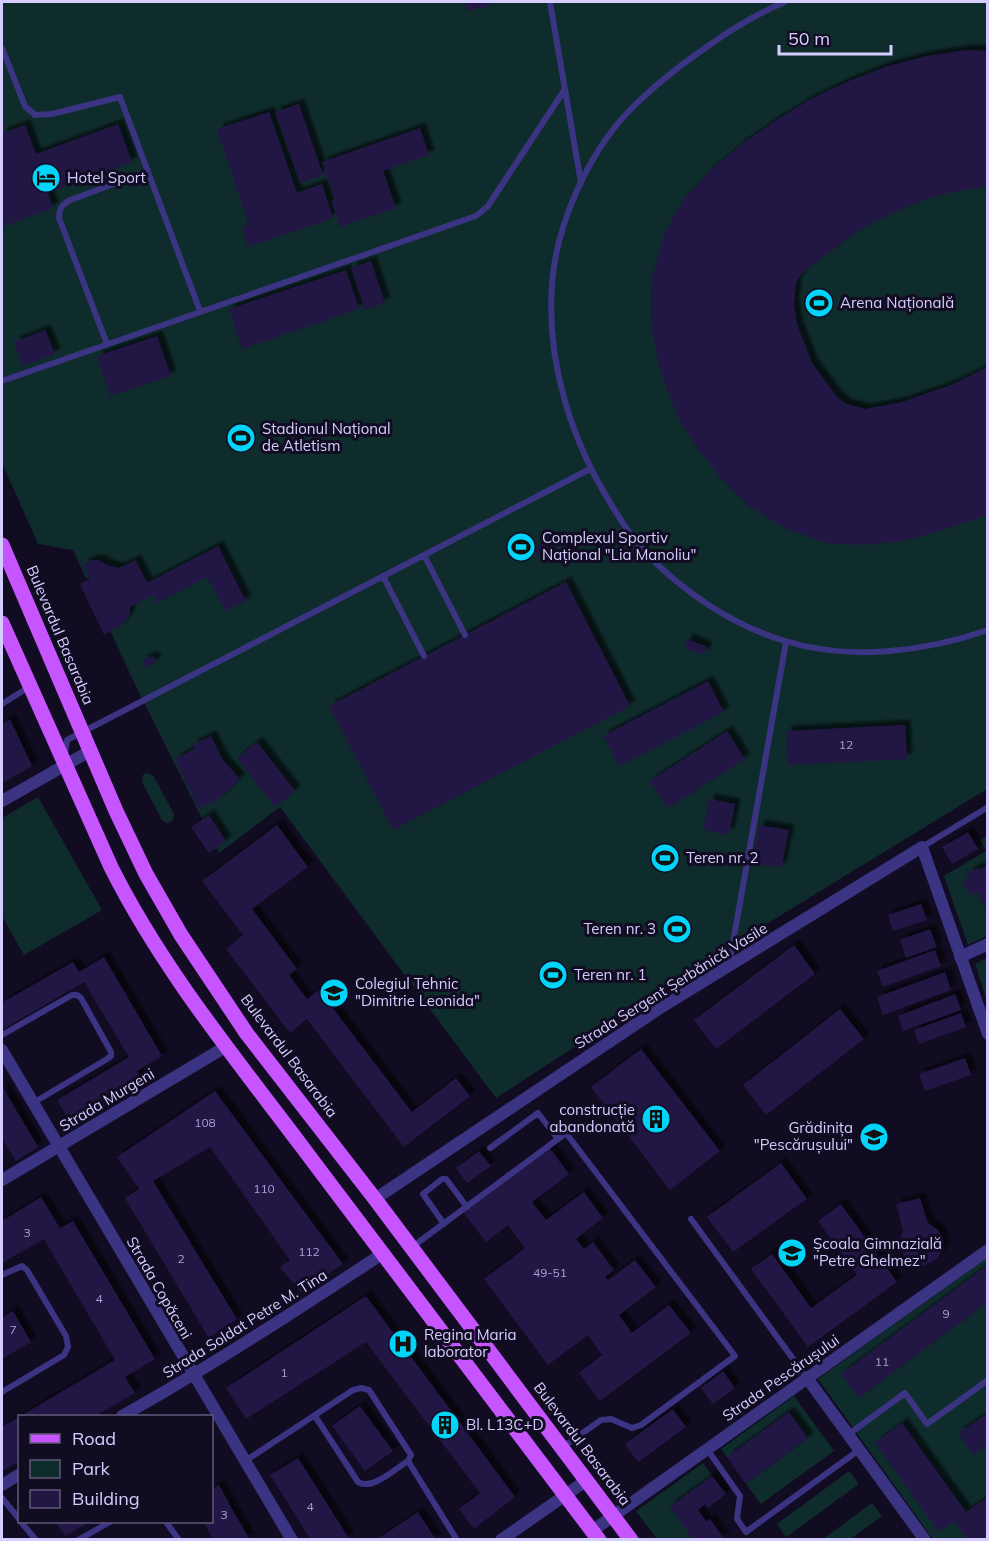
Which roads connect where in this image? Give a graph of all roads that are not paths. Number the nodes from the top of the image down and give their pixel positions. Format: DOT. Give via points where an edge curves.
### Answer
graph roads {
  1 [pos="550,2"];
  2 [pos="785,2"];
  3 [pos="773,4"];
  4 [pos="2,48"];
  5 [pos="565,89"];
  6 [pos="148,171"];
  7 [pos="581,183"];
  8 [pos="200,311"];
  9 [pos="107,344"];
  10 [pos="2,381"];
  11 [pos="590,469"];
  12 [pos="2,545"];
  13 [pos="423,555"];
  14 [pos="382,576"];
  15 [pos="2,623"];
  16 [pos="987,630"];
  17 [pos="465,635"];
  18 [pos="786,642"];
  19 [pos="424,656"];
  20 [pos="29,687"];
  21 [pos="2,704"];
  22 [pos="82,732"];
  23 [pos="90,752"];
  24 [pos="64,765"];
  25 [pos="2,801"];
  26 [pos="987,807"];
  27 [pos="922,847"];
  28 [pos="987,944"];
  29 [pos="960,957"];
  30 [pos="729,966"];
  31 [pos="987,1034"];
  32 [pos="2,1035"];
  33 [pos="227,1046"];
  34 [pos="2,1050"];
  35 [pos="33,1104"];
  36 [pos="558,1140"];
  37 [pos="58,1147"];
  38 [pos="490,1148"];
  39 [pos="2,1180"];
  40 [pos="375,1199"];
  41 [pos="467,1207"];
  42 [pos="691,1219"];
  43 [pos="444,1224"];
  44 [pos="412,1248"];
  45 [pos="987,1250"];
  46 [pos="382,1254"];
  47 [pos="2,1275"];
  48 [pos="193,1376"];
  49 [pos="807,1378"];
  50 [pos="987,1380"];
  51 [pos="2,1392"];
  52 [pos="124,1415"];
  53 [pos="315,1416"];
  54 [pos="849,1434"];
  55 [pos="562,1448"];
  56 [pos="707,1449"];
  57 [pos="860,1449"];
  58 [pos="245,1461"];
  59 [pos="408,1461"];
  60 [pos="18,1475"];
  61 [pos="587,1480"];
  62 [pos="2,1485"];
  63 [pos="566,1496"];
  64 [pos="2,1498"];
  65 [pos="614,1516"];
  66 [pos="18,1518"];
  67 [pos="22,1523"];
  68 [pos="106,1523"];
  69 [pos="167,1523"];
  70 [pos="595,1535"];
  71 [pos="36,1539"];
  72 [pos="78,1539"];
  73 [pos="179,1539"];
  74 [pos="292,1539"];
  75 [pos="457,1539"];
  76 [pos="501,1539"];
  77 [pos="631,1539"];
  78 [pos="926,1539"];
  1 -- 5 [label="lane"];
  2 -- 3 [label="lane"];
  3 -- 7 [label="lane" via="672,73 625,115 594,157"];
  4 -- 6 [label="lane" via="25,106 35,115 120,97"];
  5 -- 7 [label="lane"];
  5 -- 8 [label="lane" via="483,212"];
  6 -- 8 [label="lane"];
  6 -- 9 [label="lane" via="68,201 59,213"];
  7 -- 11 [label="lane" via="559,244 552,284 552,323 555,360"];
  8 -- 9 [label="lane"];
  9 -- 10 [label="lane"];
  11 -- 13 [label="lane"];
  11 -- 18 [label="lane" via="626,528 681,584 725,616"];
  12 -- 22 [label="main road, Bulevardul Basarabia"];
  13 -- 14 [label="lane"];
  13 -- 17 [label="lane"];
  14 -- 19 [label="lane"];
  14 -- 22 [label="lane"];
  15 -- 20 [label="main road"];
  16 -- 18 [label="lane" via="911,649 875,652"];
  18 -- 30 [label="lane"];
  20 -- 21 [label="lane"];
  20 -- 24 [label="main road"];
  22 -- 23 [label="main road, Bulevardul Basarabia"];
  22 -- 24 [label="lane" via="67,740"];
  23 -- 24 [label="street"];
  23 -- 40 [label="main road, Bulevardul Basarabia" via="146,874 181,935 248,1034"];
  24 -- 25 [label="street"];
  24 -- 33 [label="main road" via="135,912"];
  26 -- 27 [label="lane, Strada Sergent Șerbănică Vasile"];
  27 -- 29 [label="street"];
  27 -- 30 [label="street, Strada Sergent Șerbănică Vasile"];
  28 -- 29 [label="street"];
  29 -- 31 [label="street"];
  30 -- 40 [label="street, Strada Sergent Șerbănică Vasile"];
  32 -- 35 [label="lane" via="77,995 111,1052 107,1059"];
  33 -- 37 [label="street, Strada Murgeni"];
  33 -- 46 [label="main road"];
  34 -- 35 [label="street, Strada Copăceni"];
  35 -- 37 [label="street, Strada Copăceni"];
  36 -- 38 [label="lane" via="538,1113"];
  36 -- 41 [label="lane"];
  36 -- 55 [label="lane" via="566,1133 735,1356 641,1425 632,1428 611,1419 601,1420"];
  37 -- 39 [label="street, Strada Murgeni"];
  37 -- 48 [label="street, Strada Copăceni"];
  40 -- 44 [label="main road, Bulevardul Basarabia"];
  41 -- 43 [label="lane"];
  41 -- 43 [label="lane" via="442,1179 423,1194"];
  42 -- 49 [label="lane"];
  43 -- 44 [label="lane"];
  44 -- 55 [label="main road, Bulevardul Basarabia"];
  45 -- 49 [label="street, Strada Pescărușului"];
  46 -- 48 [label="street, Strada Soldat Petre M. Tina"];
  46 -- 63 [label="main road"];
  47 -- 51 [label="lane" via="16,1267 27,1270 66,1336 68,1347 64,1355"];
  48 -- 52 [label="street, Strada Soldat Petre M. Tina"];
  48 -- 58 [label="street, Strada Copăceni"];
  49 -- 54 [label="street"];
  49 -- 56 [label="street, Strada Pescărușului"];
  50 -- 54 [label="lane" via="927,1424 904,1393"];
  53 -- 58 [label="lane"];
  53 -- 59 [label="lane" via="363,1485"];
  53 -- 59 [label="lane" via="353,1390 369,1390 410,1450"];
  54 -- 57 [label="street"];
  55 -- 61 [label="main road, Bulevardul Basarabia"];
  56 -- 57 [label="lane" via="740,1496 737,1519 746,1532"];
  56 -- 65 [label="street, Strada Pescărușului"];
  57 -- 78 [label="street"];
  58 -- 74 [label="street, Strada Copăceni"];
  59 -- 75 [label="lane"];
  60 -- 62 [label="street"];
  61 -- 63 [label="street"];
  61 -- 65 [label="main road, Bulevardul Basarabia"];
  63 -- 70 [label="main road"];
  63 -- 76 [label="street"];
  64 -- 66 [label="lane"];
  65 -- 70 [label="street, Strada Pescărușului"];
  65 -- 77 [label="main road, Bulevardul Basarabia"];
  67 -- 71 [label="lane"];
  68 -- 72 [label="lane"];
  69 -- 73 [label="lane"];
}
